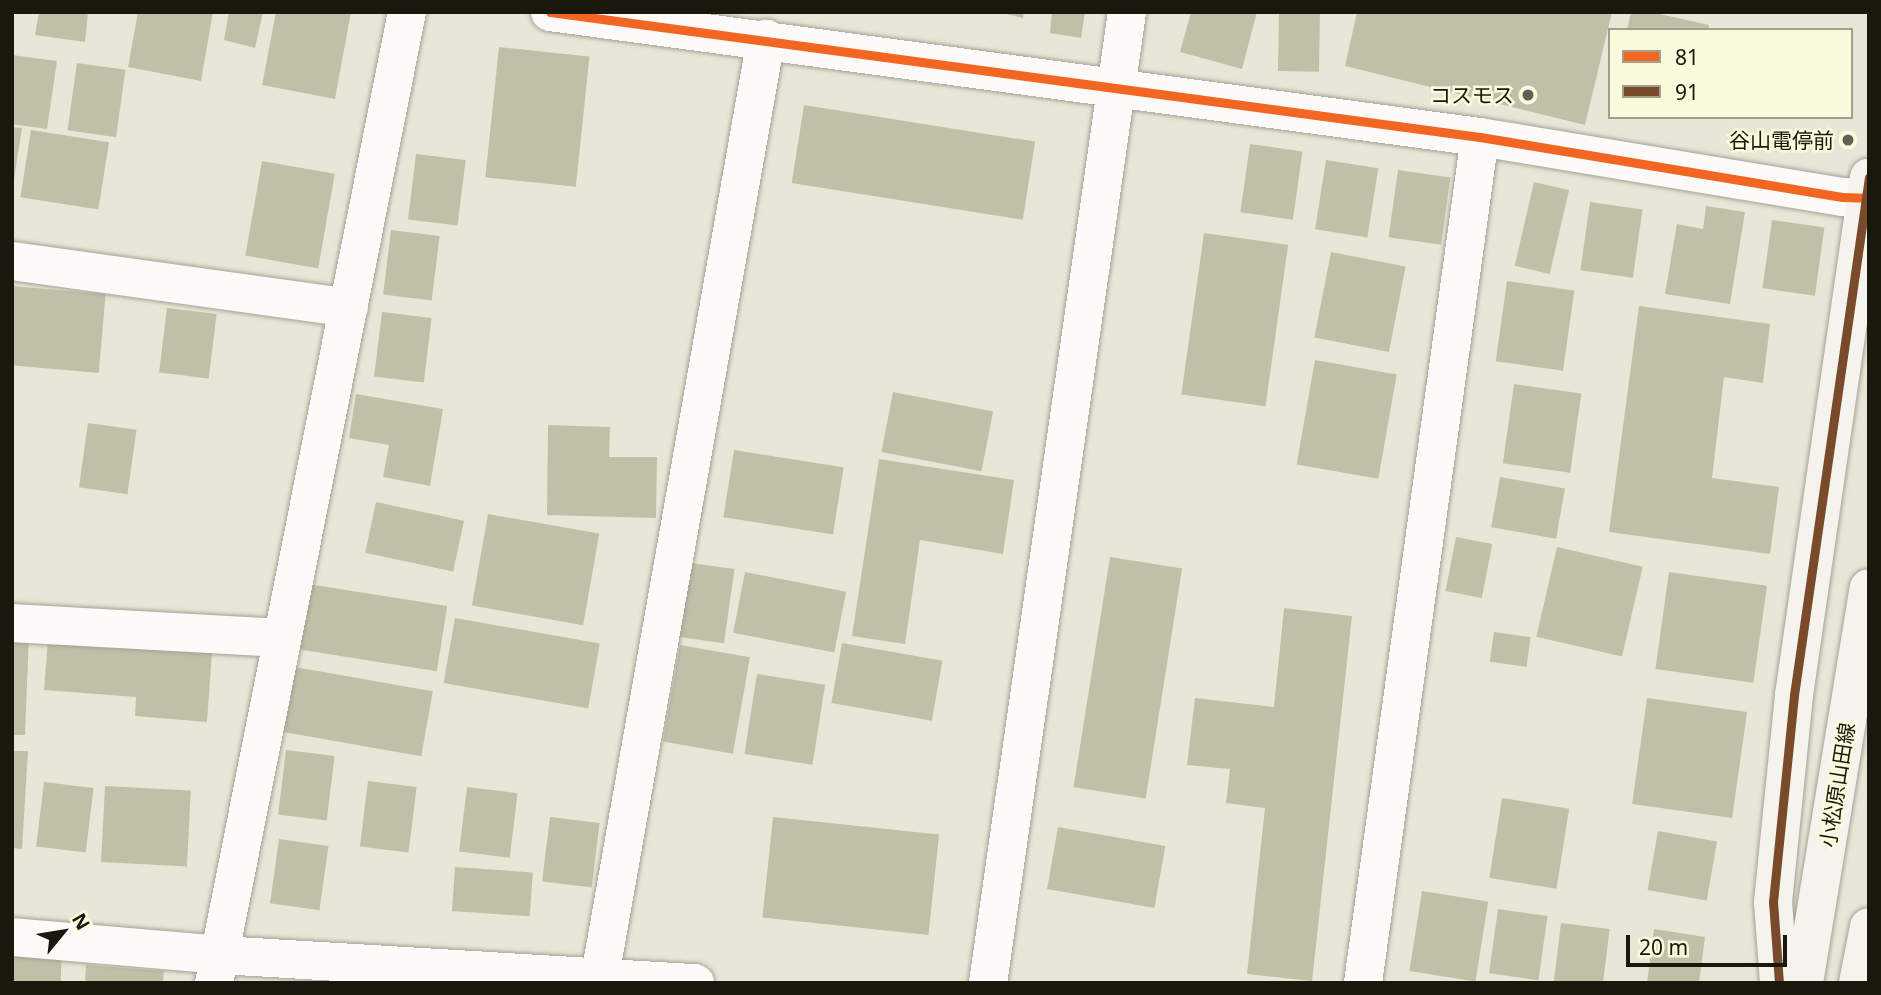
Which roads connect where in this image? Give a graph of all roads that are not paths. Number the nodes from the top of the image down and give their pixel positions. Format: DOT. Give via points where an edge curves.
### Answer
graph roads {
  1 [pos="408,12"];
  2 [pos="550,12"];
  3 [pos="1127,12"];
  4 [pos="766,39"];
  5 [pos="1116,88"];
  6 [pos="1480,137"];
  7 [pos="1867,187"];
  8 [pos="12,261"];
  9 [pos="349,308"];
  10 [pos="1869,588"];
  11 [pos="12,623"];
  12 [pos="281,638"];
  13 [pos="1869,927"];
  14 [pos="12,937"];
  15 [pos="217,969"];
  16 [pos="600,976"];
  17 [pos="695,983"];
  18 [pos="988,983"];
  19 [pos="1363,983"];
  20 [pos="1779,983"];
  21 [pos="1804,983"];
  22 [pos="1858,983"];
  1 -- 9 [label="street"];
  2 -- 4 [label="street"];
  3 -- 5 [label="street"];
  4 -- 5 [label="street"];
  4 -- 16 [label="street"];
  5 -- 6 [label="street"];
  5 -- 18 [label="street"];
  6 -- 7 [label="street" via="1842,197"];
  6 -- 19 [label="street"];
  7 -- 20 [label="street" via="1794,695 1773,902"];
  8 -- 9 [label="street"];
  9 -- 12 [label="street"];
  10 -- 21 [label="street, 小松原山田線"];
  11 -- 12 [label="street"];
  12 -- 15 [label="street"];
  13 -- 22 [label="street"];
  14 -- 15 [label="street"];
  15 -- 16 [label="street"];
  16 -- 17 [label="street"];
}
